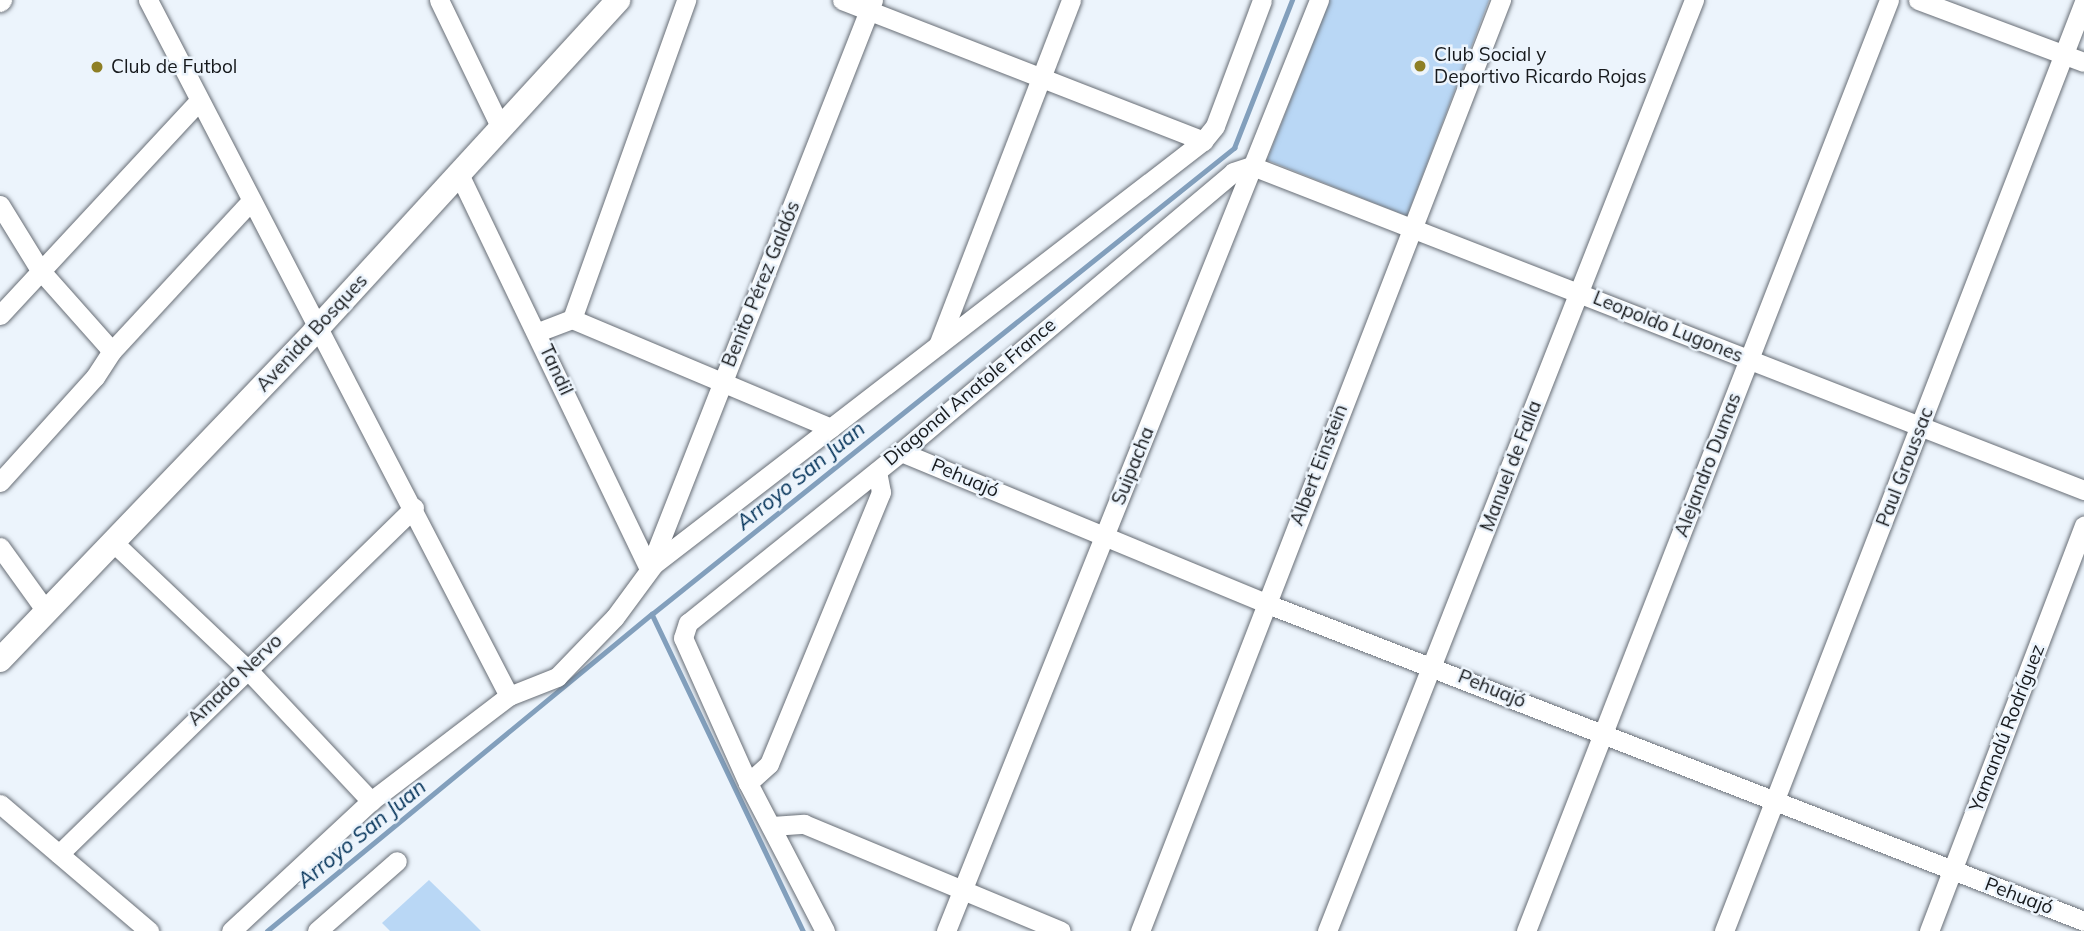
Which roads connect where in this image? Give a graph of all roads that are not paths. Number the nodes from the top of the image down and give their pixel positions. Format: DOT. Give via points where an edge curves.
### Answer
graph roads {
  1 [pos="148,0"];
  2 [pos="439,0"];
  3 [pos="618,0"];
  4 [pos="686,0"];
  5 [pos="842,0"];
  6 [pos="1070,0"];
  7 [pos="1262,0"];
  8 [pos="1319,0"];
  9 [pos="1501,0"];
  10 [pos="1694,0"];
  11 [pos="1889,0"];
  12 [pos="1918,0"];
  13 [pos="2084,2"];
  14 [pos="871,5"];
  15 [pos="2064,53"];
  16 [pos="2084,62"];
  17 [pos="1040,80"];
  18 [pos="198,102"];
  19 [pos="502,128"];
  20 [pos="1203,141"];
  21 [pos="1252,166"];
  22 [pos="459,174"];
  23 [pos="251,201"];
  24 [pos="0,205"];
  25 [pos="1412,228"];
  26 [pos="40,270"];
  27 [pos="1579,291"];
  28 [pos="0,314"];
  29 [pos="572,319"];
  30 [pos="316,331"];
  31 [pos="538,332"];
  32 [pos="938,346"];
  33 [pos="112,351"];
  34 [pos="1748,359"];
  35 [pos="722,383"];
  36 [pos="831,428"];
  37 [pos="1920,429"];
  38 [pos="901,452"];
  39 [pos="877,471"];
  40 [pos="0,482"];
  41 [pos="2084,491"];
  42 [pos="414,507"];
  43 [pos="2084,526"];
  44 [pos="1105,536"];
  45 [pos="113,542"];
  46 [pos="0,547"];
  47 [pos="652,566"];
  48 [pos="1265,603"];
  49 [pos="46,611"];
  50 [pos="0,660"];
  51 [pos="1434,665"];
  52 [pos="246,668"];
  53 [pos="509,696"];
  54 [pos="1605,735"];
  55 [pos="748,783"];
  56 [pos="371,802"];
  57 [pos="1775,803"];
  58 [pos="0,804"];
  59 [pos="772,826"];
  60 [pos="58,853"];
  61 [pos="397,861"];
  62 [pos="1953,870"];
  63 [pos="962,893"];
  64 [pos="2084,921"];
  65 [pos="149,931"];
  66 [pos="231,931"];
  67 [pos="317,931"];
  68 [pos="825,931"];
  69 [pos="946,931"];
  70 [pos="1061,931"];
  71 [pos="1140,931"];
  72 [pos="1327,931"];
  73 [pos="1526,931"];
  74 [pos="1724,931"];
  75 [pos="1929,931"];
  1 -- 18 [label="street"];
  2 -- 19 [label="street"];
  3 -- 19 [label="main road, Avenida Bosques"];
  4 -- 29 [label="street"];
  5 -- 14 [label="street"];
  6 -- 17 [label="street"];
  7 -- 20 [label="street" via="1215,126"];
  8 -- 21 [label="street, Suipacha"];
  9 -- 25 [label="street, Albert Einstein"];
  10 -- 27 [label="street, Manuel de Falla"];
  11 -- 34 [label="street, Alejandro Dumas"];
  12 -- 15 [label="street"];
  13 -- 15 [label="street, Paul Groussac"];
  14 -- 17 [label="street"];
  14 -- 35 [label="street, Benito Pérez Galdós"];
  15 -- 16 [label="street"];
  15 -- 37 [label="street, Paul Groussac"];
  17 -- 20 [label="street"];
  17 -- 32 [label="street"];
  18 -- 23 [label="street"];
  18 -- 26 [label="street"];
  19 -- 22 [label="main road, Avenida Bosques"];
  20 -- 32 [label="street"];
  21 -- 25 [label="street, Leopoldo Lugones"];
  21 -- 38 [label="street, Diagonal Anatole France" via="1233,172"];
  21 -- 44 [label="street, Suipacha"];
  22 -- 30 [label="main road, Avenida Bosques"];
  22 -- 31 [label="street, Tandil"];
  23 -- 30 [label="street"];
  23 -- 33 [label="street"];
  24 -- 26 [label="street"];
  25 -- 27 [label="street, Leopoldo Lugones"];
  25 -- 48 [label="street, Albert Einstein"];
  26 -- 28 [label="street"];
  26 -- 33 [label="street"];
  27 -- 34 [label="street, Leopoldo Lugones"];
  27 -- 51 [label="street, Manuel de Falla"];
  29 -- 31 [label="street"];
  29 -- 35 [label="street"];
  30 -- 42 [label="street"];
  30 -- 45 [label="main road, Avenida Bosques"];
  31 -- 47 [label="street, Tandil"];
  32 -- 36 [label="street"];
  33 -- 40 [label="street" via="95,377"];
  34 -- 37 [label="street, Leopoldo Lugones"];
  34 -- 54 [label="street, Alejandro Dumas"];
  35 -- 36 [label="street"];
  35 -- 47 [label="street, Benito Pérez Galdós"];
  36 -- 47 [label="street"];
  37 -- 41 [label="street, Leopoldo Lugones"];
  37 -- 57 [label="street, Paul Groussac"];
  38 -- 39 [label="street, Diagonal Anatole France"];
  38 -- 44 [label="street, Pehuajó"];
  39 -- 55 [label="street" via="881,492 775,751 769,764"];
  39 -- 55 [label="street, Diagonal Anatole France" via="688,623 683,638"];
  42 -- 52 [label="street, Amado Nervo"];
  42 -- 53 [label="street"];
  43 -- 62 [label="street, Yamandú Rodríguez"];
  44 -- 48 [label="street, Pehuajó"];
  44 -- 63 [label="street, Suipacha"];
  45 -- 49 [label="main road, Avenida Bosques"];
  45 -- 52 [label="street"];
  46 -- 49 [label="street"];
  47 -- 53 [label="street, Benito Pérez Galdós" via="615,617 557,677"];
  48 -- 51 [label="street, Pehuajó"];
  48 -- 71 [label="street, Albert Einstein"];
  49 -- 50 [label="main road, Avenida Bosques"];
  51 -- 54 [label="street, Pehuajó"];
  51 -- 72 [label="street, Manuel de Falla"];
  52 -- 56 [label="street"];
  52 -- 60 [label="street, Amado Nervo"];
  53 -- 56 [label="street, Benito Pérez Galdós"];
  54 -- 57 [label="street, Pehuajó"];
  54 -- 73 [label="street, Alejandro Dumas"];
  55 -- 59 [label="street"];
  56 -- 66 [label="street, Benito Pérez Galdós"];
  57 -- 62 [label="street, Pehuajó"];
  57 -- 74 [label="street, Paul Groussac"];
  58 -- 60 [label="street"];
  59 -- 63 [label="street" via="804,824"];
  59 -- 68 [label="street"];
  60 -- 65 [label="street"];
  61 -- 67 [label="street"];
  62 -- 64 [label="street, Pehuajó"];
  62 -- 75 [label="street, Yamandú Rodríguez"];
  63 -- 69 [label="street, Suipacha"];
  63 -- 70 [label="street"];
}
